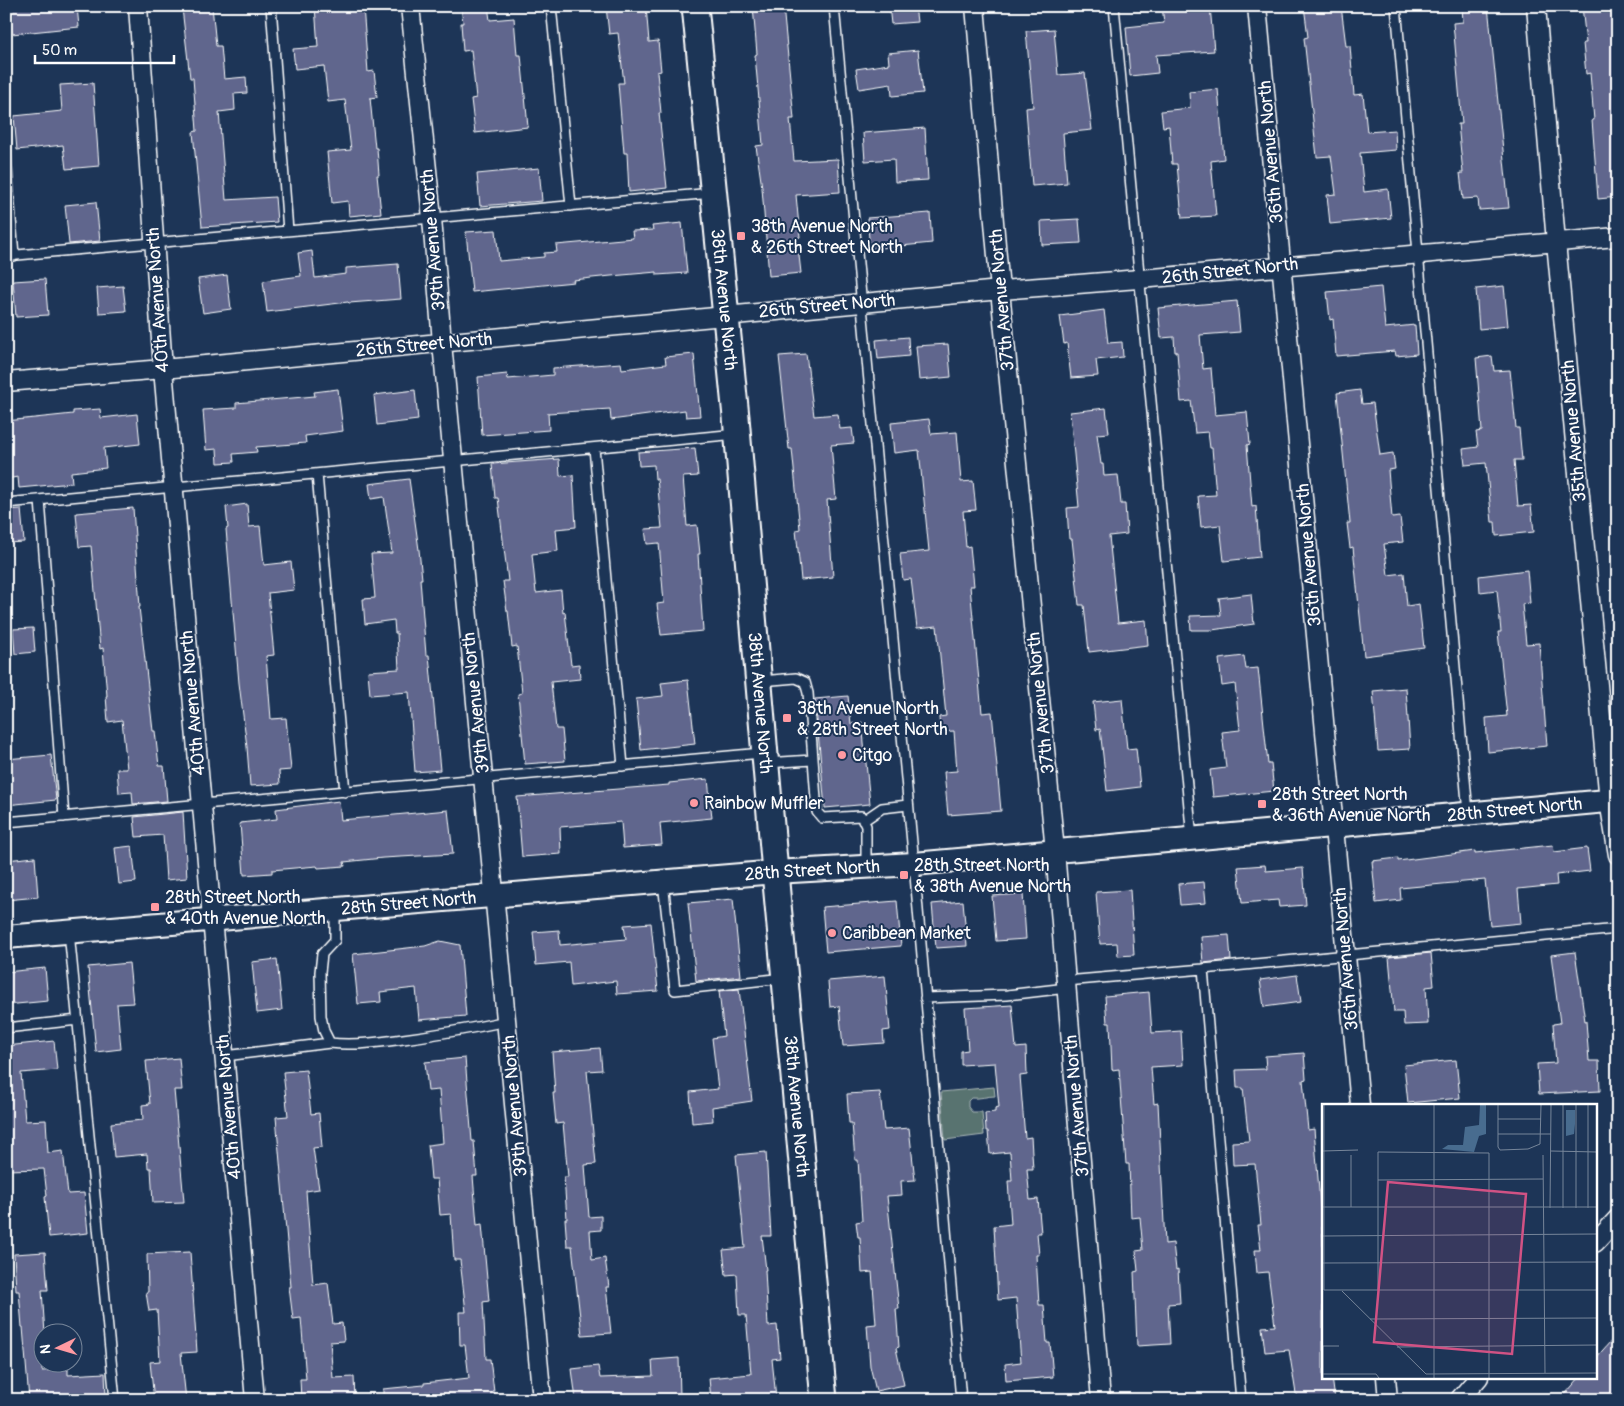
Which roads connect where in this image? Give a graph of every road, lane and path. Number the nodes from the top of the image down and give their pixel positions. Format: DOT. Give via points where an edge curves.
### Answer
graph roads {
  1 [pos="138,6"];
  2 [pos="271,6"];
  3 [pos="410,6"];
  4 [pos="552,6"];
  5 [pos="695,6"];
  6 [pos="834,6"];
  7 [pos="975,6"];
  8 [pos="1114,6"];
  9 [pos="1257,6"];
  10 [pos="1396,6"];
  11 [pos="1536,6"];
  12 [pos="6,154"];
  13 [pos="714,193"];
  14 [pos="571,206"];
  15 [pos="432,218"];
  16 [pos="288,231"];
  17 [pos="1618,237"];
  18 [pos="1556,242"];
  19 [pos="154,243"];
  20 [pos="1419,253"];
  21 [pos="10,256"];
  22 [pos="1282,266"];
  23 [pos="1140,280"];
  24 [pos="1000,290"];
  25 [pos="862,303"];
  26 [pos="726,316"];
  27 [pos="442,343"];
  28 [pos="163,369"];
  29 [pos="6,382"];
  30 [pos="737,434"];
  31 [pos="594,448"];
  32 [pos="453,462"];
  33 [pos="317,474"];
  34 [pos="173,487"];
  35 [pos="40,500"];
  36 [pos="6,503"];
  37 [pos="759,681"];
  38 [pos="766,758"];
  39 [pos="812,760"];
  40 [pos="623,766"];
  41 [pos="484,779"];
  42 [pos="345,792"];
  43 [pos="1614,801"];
  44 [pos="202,804"];
  45 [pos="908,805"];
  46 [pos="1468,814"];
  47 [pos="64,817"];
  48 [pos="863,821"];
  49 [pos="6,822"];
  50 [pos="1334,826"];
  51 [pos="1192,839"];
  52 [pos="1055,852"];
  53 [pos="1618,855"];
  54 [pos="914,864"];
  55 [pos="866,867"];
  56 [pos="775,872"];
  57 [pos="664,881"];
  58 [pos="495,896"];
  59 [pos="335,909"];
  60 [pos="213,919"];
  61 [pos="1618,929"];
  62 [pos="69,931"];
  63 [pos="6,936"];
  64 [pos="1345,956"];
  65 [pos="1203,969"];
  66 [pos="785,978"];
  67 [pos="1067,984"];
  68 [pos="925,998"];
  69 [pos="78,1020"];
  70 [pos="507,1021"];
  71 [pos="6,1028"];
  72 [pos="330,1043"];
  73 [pos="225,1056"];
  74 [pos="1360,1104"];
  75 [pos="1618,1218"];
  76 [pos="1596,1242"];
  77 [pos="1386,1378"];
  78 [pos="1477,1378"];
  79 [pos="115,1400"];
  80 [pos="255,1400"];
  81 [pos="542,1400"];
  82 [pos="824,1400"];
  83 [pos="961,1400"];
  84 [pos="1101,1400"];
  85 [pos="1241,1400"];
  86 [pos="1388,1400"];
  87 [pos="1459,1400"];
  1 -- 19 [label="street, 40th Avenue North"];
  2 -- 16 [label="lane"];
  3 -- 15 [label="street, 39th Avenue North"];
  4 -- 14 [label="lane"];
  5 -- 13 [label="main road, 38th Avenue North"];
  6 -- 25 [label="lane"];
  7 -- 24 [label="street, 37th Avenue North"];
  8 -- 23 [label="lane"];
  9 -- 22 [label="street, 36th Avenue North"];
  10 -- 20 [label="lane"];
  11 -- 18 [label="street, 35th Avenue North"];
  12 -- 21 [label="lane"];
  13 -- 14 [label="lane"];
  13 -- 26 [label="main road, 38th Avenue North"];
  14 -- 15 [label="lane"];
  15 -- 16 [label="lane"];
  15 -- 27 [label="street, 39th Avenue North"];
  16 -- 19 [label="lane"];
  17 -- 18 [label="street, 26th Street North"];
  18 -- 20 [label="street, 26th Street North"];
  18 -- 43 [label="street, 35th Avenue North"];
  19 -- 21 [label="lane"];
  19 -- 28 [label="street, 40th Avenue North"];
  20 -- 22 [label="street, 26th Street North"];
  20 -- 46 [label="lane"];
  22 -- 23 [label="street, 26th Street North"];
  22 -- 50 [label="street, 36th Avenue North"];
  23 -- 24 [label="street, 26th Street North"];
  23 -- 51 [label="lane"];
  24 -- 25 [label="street, 26th Street North"];
  24 -- 52 [label="street, 37th Avenue North"];
  25 -- 26 [label="street, 26th Street North"];
  25 -- 45 [label="lane"];
  26 -- 27 [label="street, 26th Street North"];
  26 -- 30 [label="main road, 38th Avenue North"];
  27 -- 28 [label="street, 26th Street North"];
  27 -- 32 [label="street, 39th Avenue North"];
  28 -- 29 [label="street, 26th Street North"];
  28 -- 34 [label="street, 40th Avenue North"];
  30 -- 31 [label="lane"];
  30 -- 37 [label="main road, 38th Avenue North"];
  31 -- 32 [label="lane"];
  31 -- 40 [label="lane"];
  32 -- 33 [label="lane"];
  32 -- 41 [label="street, 39th Avenue North"];
  33 -- 34 [label="lane"];
  33 -- 42 [label="lane"];
  34 -- 35 [label="lane"];
  34 -- 44 [label="street, 40th Avenue North"];
  35 -- 36 [label="lane"];
  35 -- 47 [label="lane"];
  37 -- 38 [label="main road, 38th Avenue North"];
  37 -- 39 [label="lane" via="796,678 805,682"];
  38 -- 39 [label="lane"];
  38 -- 40 [label="lane"];
  38 -- 56 [label="main road, 38th Avenue North"];
  39 -- 48 [label="lane" via="817,812 822,818 861,816"];
  40 -- 41 [label="lane"];
  41 -- 42 [label="lane"];
  41 -- 58 [label="street, 39th Avenue North"];
  42 -- 44 [label="lane"];
  43 -- 46 [label="street, 28th Street North"];
  43 -- 53 [label="street, 35th Avenue North"];
  44 -- 47 [label="lane"];
  44 -- 60 [label="street, 40th Avenue North"];
  45 -- 48 [label="lane" via="882,808"];
  45 -- 54 [label="lane"];
  46 -- 50 [label="street, 28th Street North"];
  47 -- 49 [label="lane"];
  48 -- 55 [label="lane" via="866,826"];
  50 -- 51 [label="street, 28th Street North"];
  50 -- 64 [label="street, 36th Avenue North"];
  51 -- 52 [label="street, 28th Street North"];
  52 -- 54 [label="street, 28th Street North"];
  52 -- 67 [label="street, 37th Avenue North"];
  54 -- 55 [label="street, 28th Street North"];
  54 -- 68 [label="lane"];
  55 -- 56 [label="street, 28th Street North"];
  56 -- 57 [label="street, 28th Street North"];
  56 -- 66 [label="main road, 38th Avenue North"];
  57 -- 58 [label="street, 28th Street North"];
  57 -- 66 [label="lane" via="674,990"];
  58 -- 59 [label="street, 28th Street North"];
  58 -- 70 [label="street, 39th Avenue North"];
  59 -- 60 [label="street, 28th Street North"];
  59 -- 72 [label="lane" via="335,940 322,954 320,972 321,1016"];
  60 -- 62 [label="street, 28th Street North"];
  60 -- 73 [label="street, 40th Avenue North"];
  61 -- 64 [label="lane"];
  62 -- 63 [label="street, 28th Street North"];
  62 -- 69 [label="lane"];
  64 -- 65 [label="lane"];
  64 -- 74 [label="street, 36th Avenue North"];
  65 -- 67 [label="lane"];
  65 -- 85 [label="lane"];
  66 -- 82 [label="main road, 38th Avenue North"];
  67 -- 68 [label="lane" via="1007,995"];
  67 -- 84 [label="street, 37th Avenue North"];
  68 -- 83 [label="lane"];
  69 -- 71 [label="lane"];
  69 -- 79 [label="lane"];
  70 -- 72 [label="lane" via="395,1040 342,1045"];
  70 -- 81 [label="street, 39th Avenue North"];
  72 -- 73 [label="lane"];
  73 -- 80 [label="street, 40th Avenue North"];
  75 -- 76 [label="street"];
  77 -- 86 [label="street"];
  78 -- 87 [label="street"];
}
